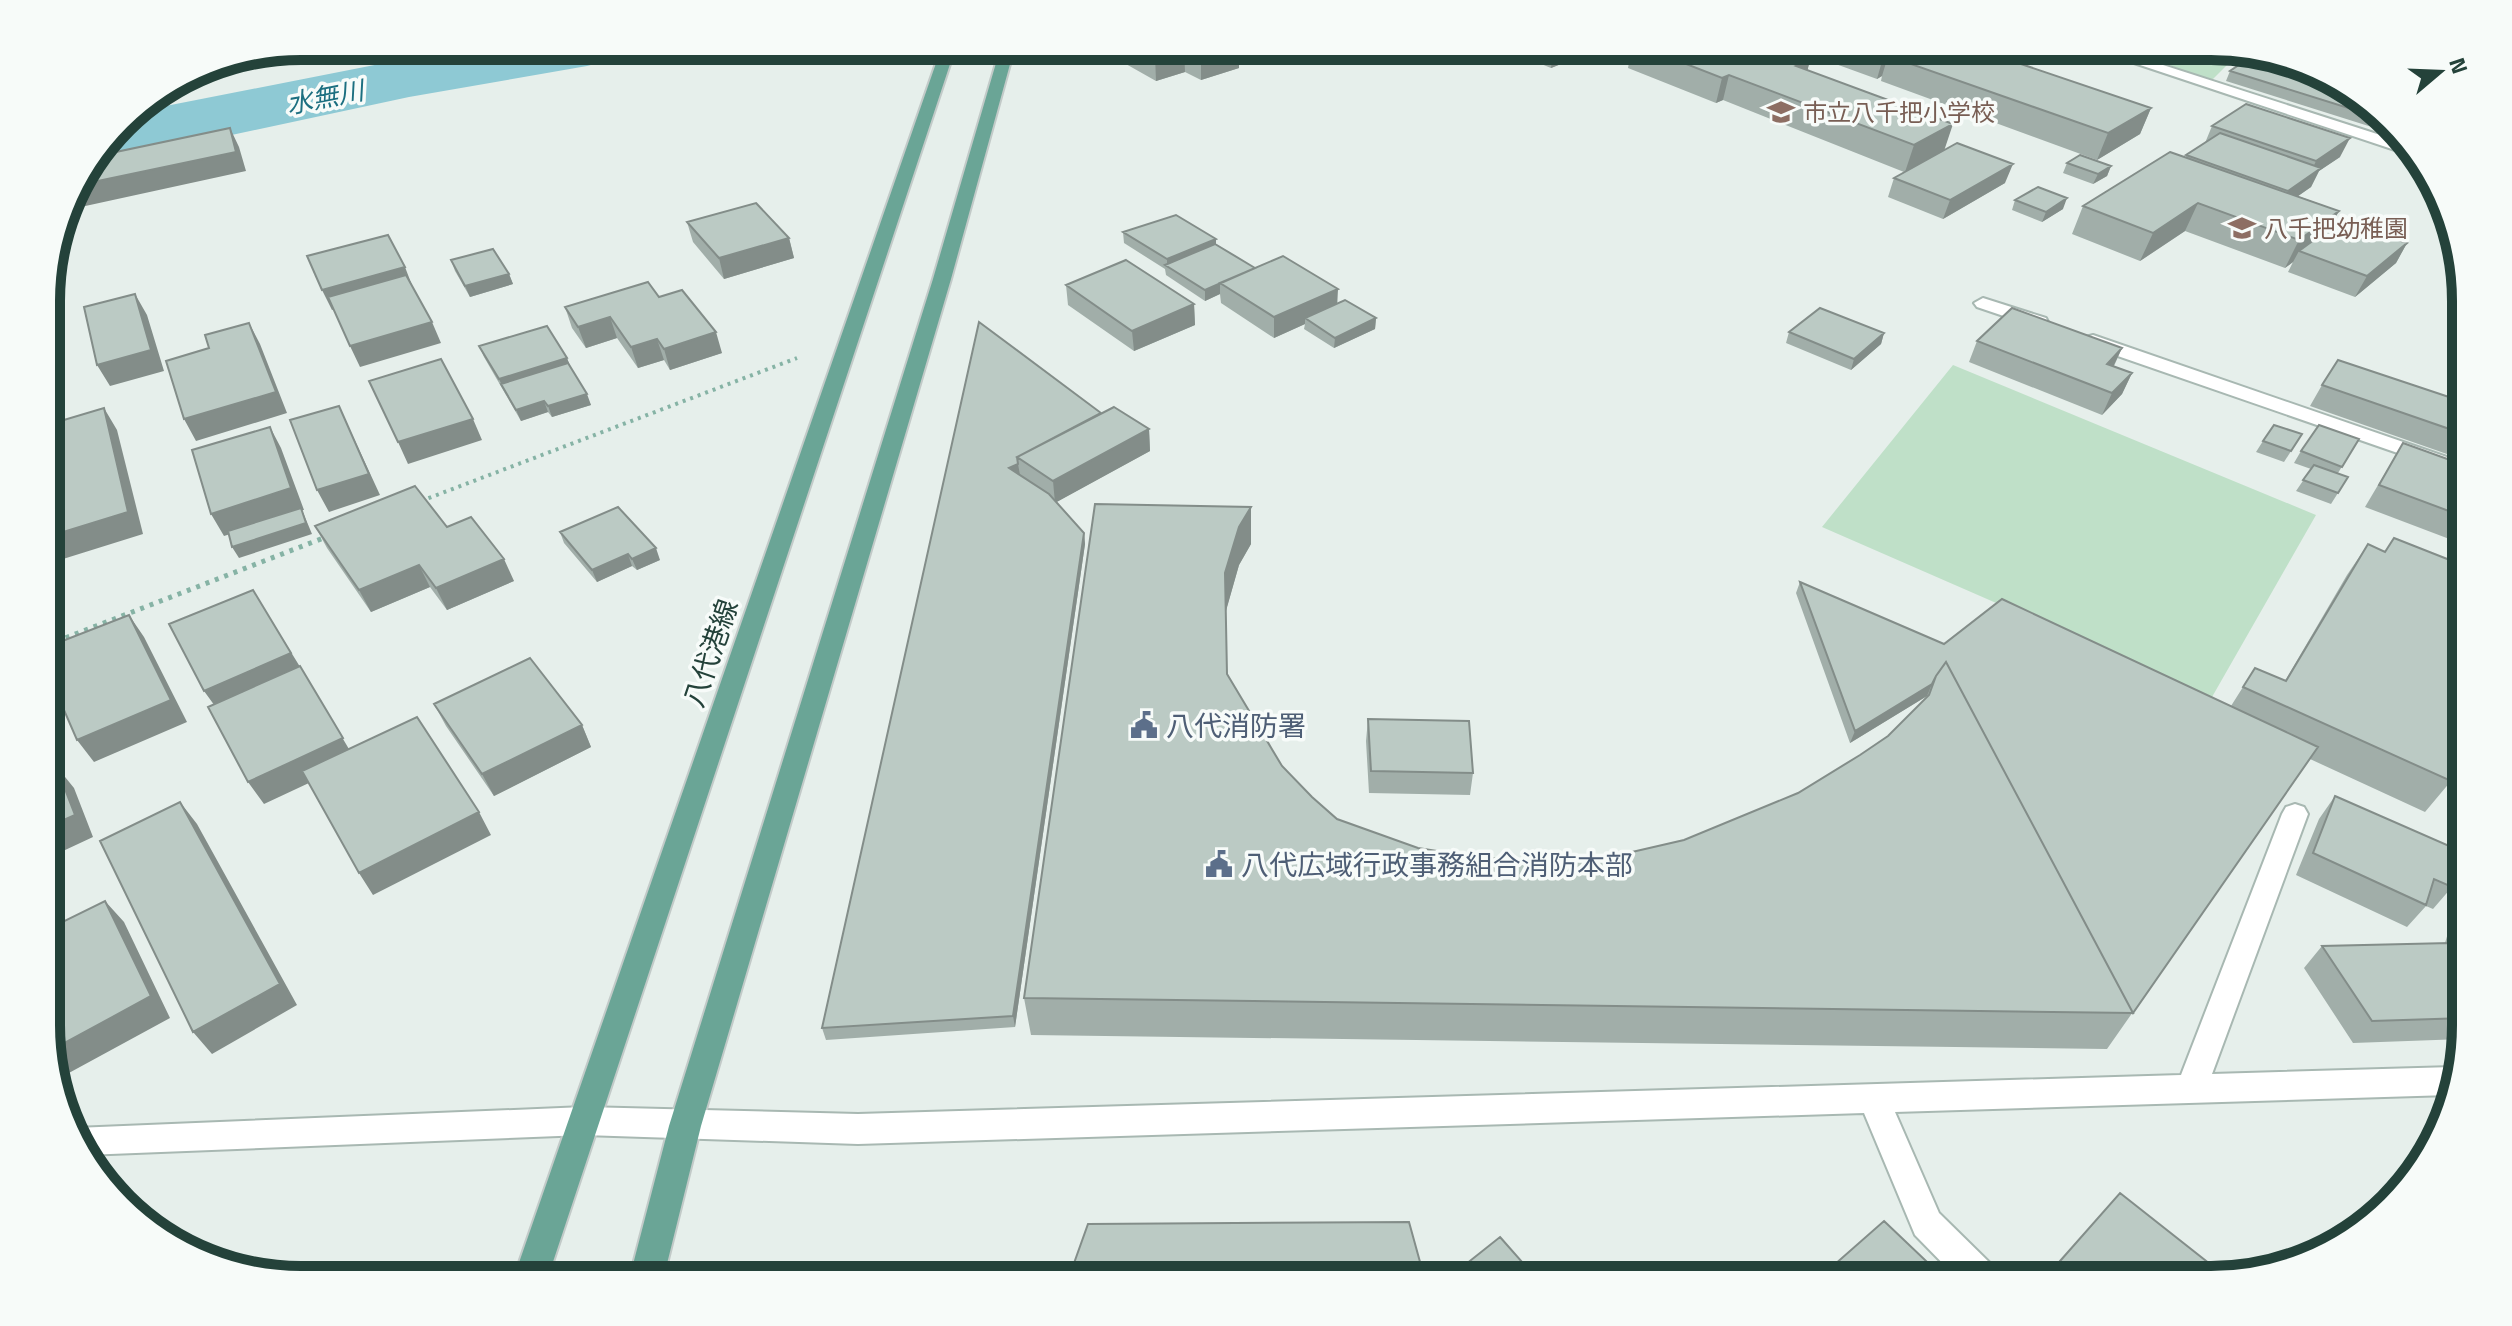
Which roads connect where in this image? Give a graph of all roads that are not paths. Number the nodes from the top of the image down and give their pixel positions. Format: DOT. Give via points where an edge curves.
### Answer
graph roads {
  1 [pos="944,60"];
  2 [pos="1004,60"];
  3 [pos="2133,60"];
  4 [pos="2393,145"];
  5 [pos="1983,303"];
  6 [pos="2452,466"];
  7 [pos="2295,814"];
  8 [pos="2445,1081"];
  9 [pos="2190,1091"];
  10 [pos="1874,1100"];
  11 [pos="584,1121"];
  12 [pos="685,1126"];
  13 [pos="90,1141"];
  14 [pos="1968,1265"];
  15 [pos="535,1266"];
  16 [pos="650,1266"];
  1 -- 11 [label="main road, 八代港線"];
  2 -- 12 [label="main road"];
  3 -- 4 [label="street"];
  5 -- 6 [label="street"];
  7 -- 9 [label="street"];
  8 -- 9 [label="street"];
  9 -- 10 [label="street"];
  10 -- 12 [label="street" via="858,1129"];
  10 -- 14 [label="street" via="1927,1224"];
  11 -- 12 [label="street"];
  11 -- 13 [label="street"];
  11 -- 15 [label="main road, 八代港線"];
  12 -- 16 [label="main road"];
}
